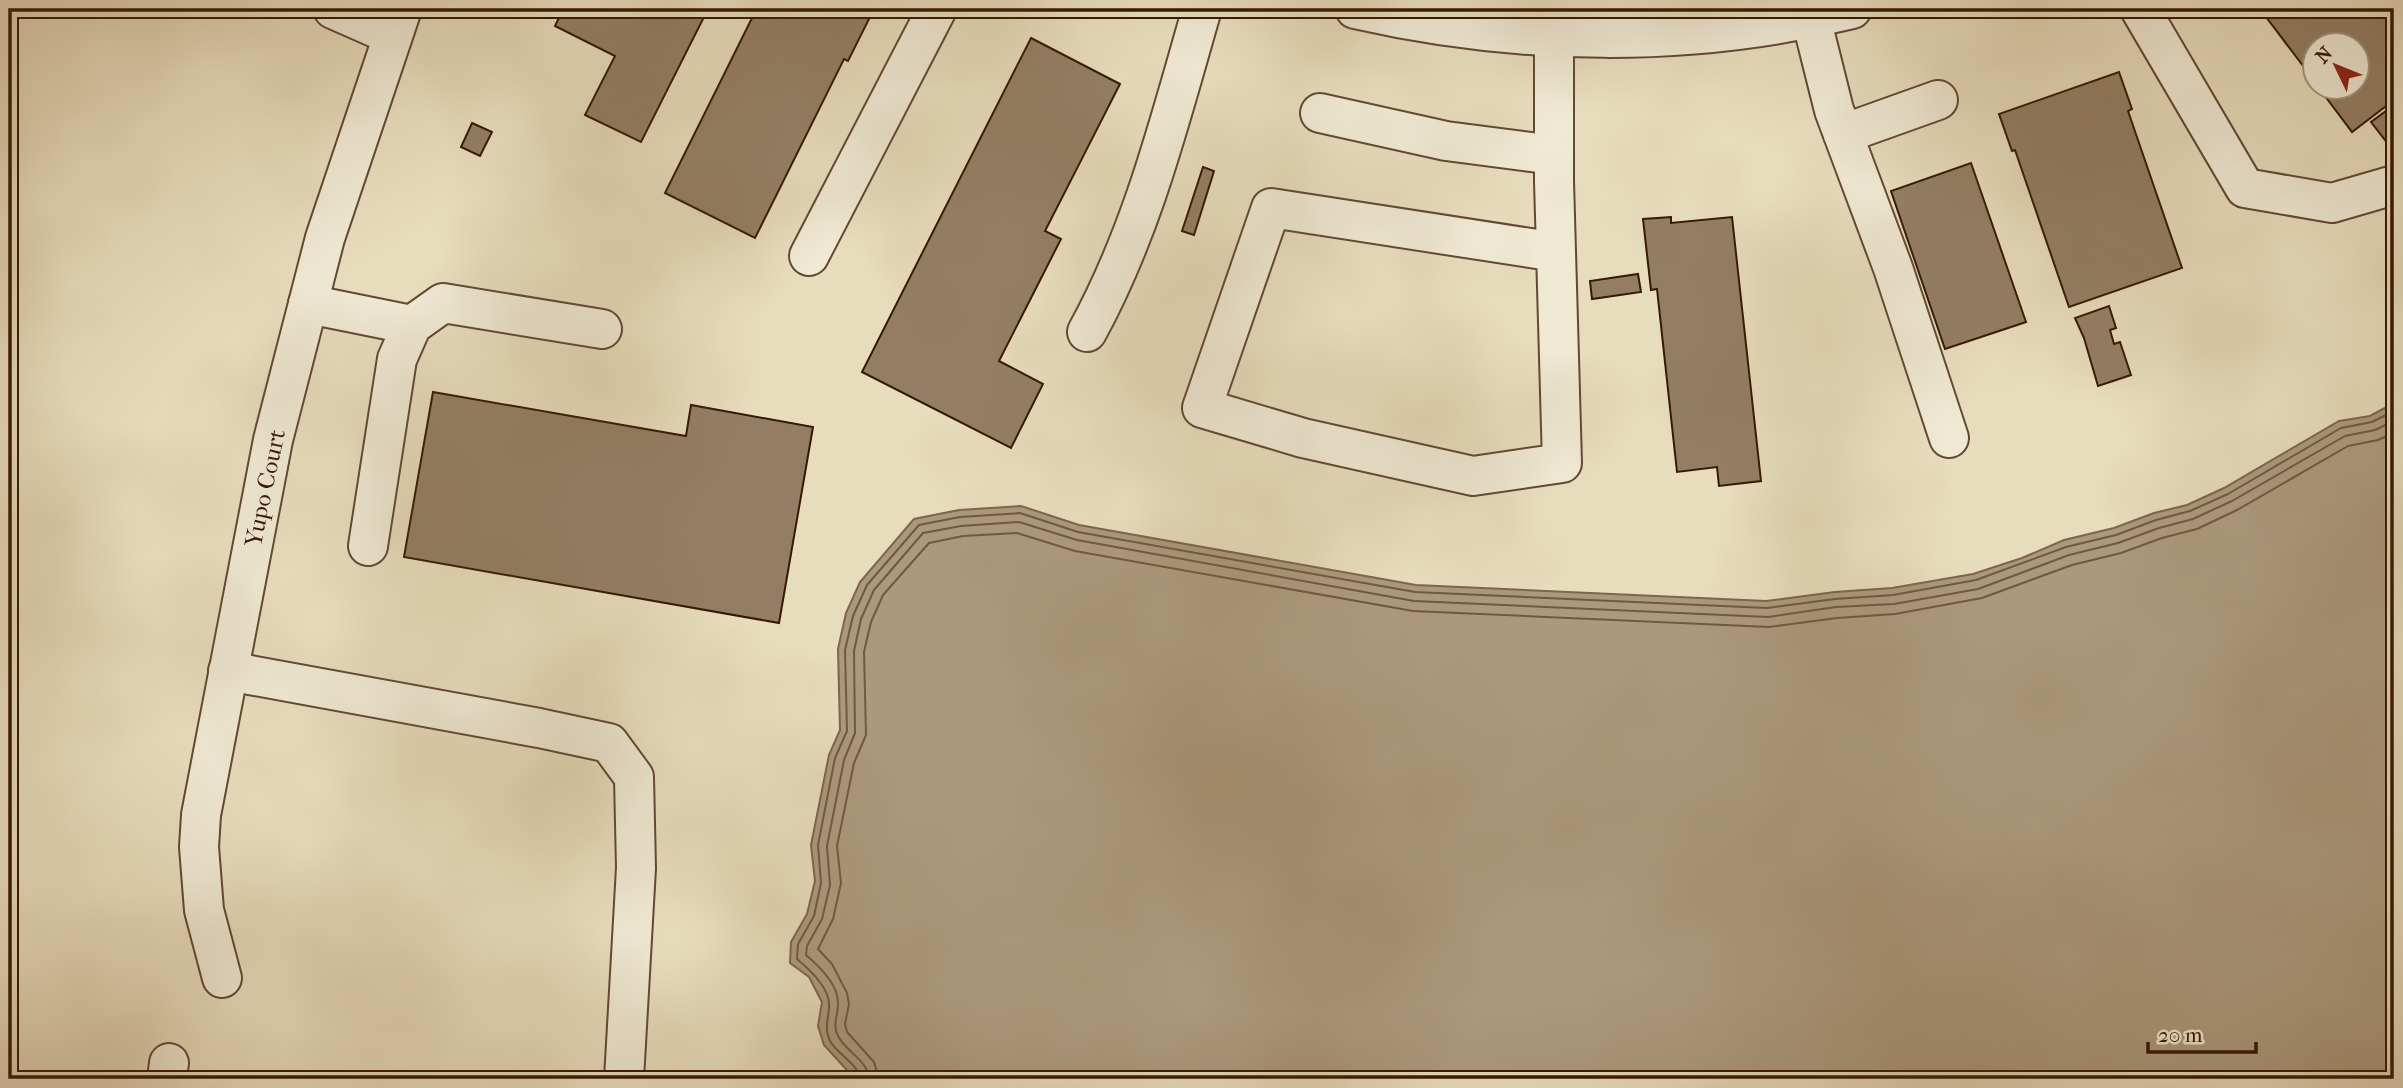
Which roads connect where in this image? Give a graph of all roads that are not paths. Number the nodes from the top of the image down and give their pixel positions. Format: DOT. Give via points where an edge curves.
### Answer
graph roads {
  1 [pos="333,9"];
  2 [pos="937,9"];
  3 [pos="1202,9"];
  4 [pos="1852,9"];
  5 [pos="2140,9"];
  6 [pos="1363,10"];
  7 [pos="1811,18"];
  8 [pos="397,22"];
  9 [pos="1690,22"];
  10 [pos="1554,36"];
  11 [pos="1938,100"];
  12 [pos="1320,113"];
  13 [pos="1843,134"];
  14 [pos="1554,155"];
  15 [pos="2394,185"];
  16 [pos="1556,252"];
  17 [pos="809,256"];
  18 [pos="308,304"];
  19 [pos="412,325"];
  20 [pos="602,328"];
  21 [pos="1087,332"];
  22 [pos="1949,438"];
  23 [pos="368,546"];
  24 [pos="228,671"];
  25 [pos="222,978"];
  26 [pos="624,1079"];
  1 -- 8 [label="street"];
  2 -- 17 [label="street"];
  3 -- 21 [label="street" via="1148,195"];
  4 -- 7 [label="street"];
  5 -- 15 [label="street" via="2245,188 2332,203"];
  6 -- 10 [label="street" via="1493,33"];
  7 -- 9 [label="street"];
  7 -- 13 [label="street"];
  8 -- 18 [label="street, Yupo Court" via="325,238"];
  9 -- 10 [label="street" via="1606,38"];
  10 -- 14 [label="street"];
  11 -- 13 [label="street"];
  12 -- 14 [label="street" via="1446,141"];
  13 -- 22 [label="street"];
  14 -- 16 [label="street"];
  16 -- 16 [label="street" via="1271,208 1202,408 1303,438 1473,475 1562,463"];
  18 -- 19 [label="street"];
  18 -- 24 [label="street, Yupo Court" via="273,440"];
  19 -- 20 [label="street" via="443,303"];
  19 -- 23 [label="street" via="397,359"];
  24 -- 25 [label="street, Yupo Court" via="199,847 204,910"];
  24 -- 26 [label="street" via="609,743 634,777 636,867"];
}
